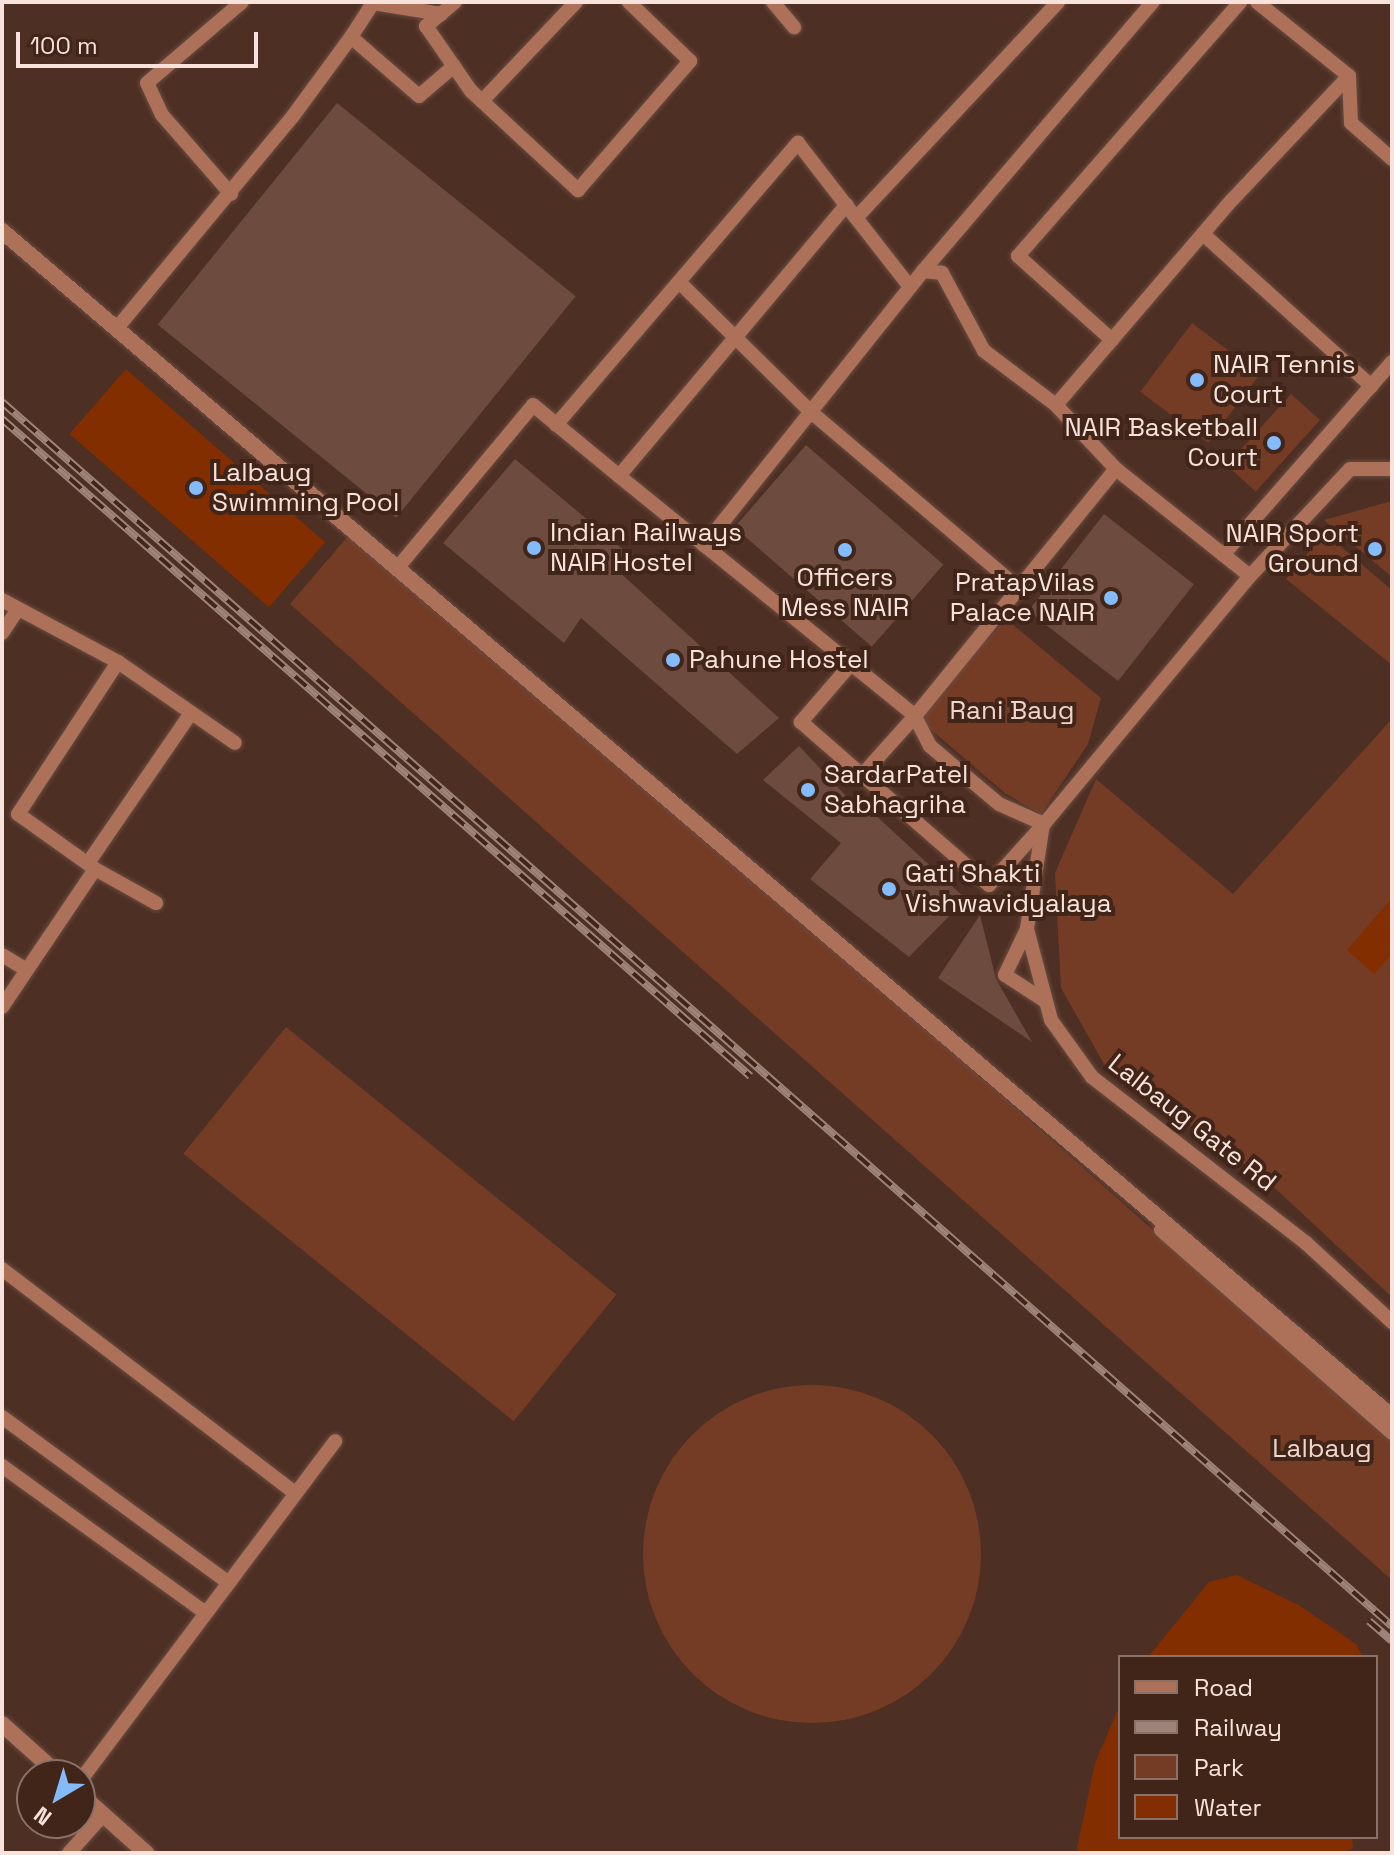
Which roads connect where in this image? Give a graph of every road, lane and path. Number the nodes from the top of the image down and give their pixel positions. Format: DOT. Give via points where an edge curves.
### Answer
graph roads {
  1 [pos="242,2"];
  2 [pos="455,2"];
  3 [pos="576,2"];
  4 [pos="629,2"];
  5 [pos="773,2"];
  6 [pos="1058,2"];
  7 [pos="1153,2"];
  8 [pos="1240,2"];
  9 [pos="1257,2"];
  10 [pos="441,14"];
  11 [pos="794,27"];
  12 [pos="351,37"];
  13 [pos="454,66"];
  14 [pos="1349,76"];
  15 [pos="482,101"];
  16 [pos="1392,159"];
  17 [pos="231,194"];
  18 [pos="846,205"];
  19 [pos="856,218"];
  20 [pos="2,231"];
  21 [pos="1203,234"];
  22 [pos="923,271"];
  23 [pos="679,282"];
  24 [pos="910,287"];
  25 [pos="117,328"];
  26 [pos="733,340"];
  27 [pos="1112,340"];
  28 [pos="1392,362"];
  29 [pos="1371,386"];
  30 [pos="1056,405"];
  31 [pos="811,412"];
  32 [pos="556,425"];
  33 [pos="1116,469"];
  34 [pos="1392,469"];
  35 [pos="619,476"];
  36 [pos="704,545"];
  37 [pos="1223,555"];
  38 [pos="399,566"];
  39 [pos="1250,576"];
  40 [pos="1020,589"];
  41 [pos="2,600"];
  42 [pos="18,609"];
  43 [pos="2,633"];
  44 [pos="118,662"];
  45 [pos="851,664"];
  46 [pos="189,716"];
  47 [pos="915,716"];
  48 [pos="235,743"];
  49 [pos="862,775"];
  50 [pos="1044,824"];
  51 [pos="92,866"];
  52 [pos="156,903"];
  53 [pos="1027,929"];
  54 [pos="2,955"];
  55 [pos="27,970"];
  56 [pos="885,979"];
  57 [pos="1045,1001"];
  58 [pos="2,1007"];
  59 [pos="2,1269"];
  60 [pos="1392,1322"];
  61 [pos="2,1417"];
  62 [pos="1392,1417"];
  63 [pos="1392,1433"];
  64 [pos="335,1441"];
  65 [pos="2,1466"];
  66 [pos="294,1492"];
  67 [pos="229,1583"];
  68 [pos="206,1613"];
  69 [pos="2,1724"];
  70 [pos="41,1759"];
  71 [pos="96,1760"];
  72 [pos="96,1809"];
  73 [pos="103,1815"];
  74 [pos="69,1853"];
  75 [pos="146,1853"];
  1 -- 17 [label="street" via="147,83 162,115"];
  2 -- 10 [label="street"];
  3 -- 15 [label="street"];
  4 -- 15 [label="street" via="690,61 578,190"];
  5 -- 11 [label="street"];
  6 -- 19 [label="street"];
  7 -- 22 [label="street"];
  8 -- 27 [label="street" via="1018,256"];
  9 -- 14 [label="street"];
  10 -- 12 [label="street" via="373,3"];
  10 -- 13 [label="street" via="426,26"];
  12 -- 13 [label="street" via="419,96"];
  12 -- 17 [label="street"];
  13 -- 15 [label="street"];
  14 -- 16 [label="street" via="1351,123"];
  14 -- 21 [label="street"];
  17 -- 25 [label="street"];
  18 -- 19 [label="street"];
  18 -- 23 [label="street" via="798,143"];
  18 -- 26 [label="street"];
  19 -- 24 [label="street"];
  20 -- 25 [label="street"];
  21 -- 27 [label="street"];
  21 -- 29 [label="street"];
  22 -- 24 [label="street"];
  22 -- 30 [label="street" via="942,273 984,351"];
  23 -- 26 [label="street"];
  23 -- 32 [label="street"];
  24 -- 31 [label="street"];
  25 -- 38 [label="street"];
  26 -- 31 [label="street"];
  26 -- 35 [label="street"];
  27 -- 30 [label="street"];
  28 -- 29 [label="street"];
  29 -- 37 [label="street"];
  30 -- 33 [label="street"];
  31 -- 36 [label="street"];
  31 -- 40 [label="street"];
  32 -- 35 [label="street"];
  32 -- 38 [label="street" via="533,405"];
  33 -- 37 [label="street"];
  33 -- 40 [label="street"];
  34 -- 39 [label="street" via="1350,469"];
  35 -- 36 [label="street"];
  36 -- 45 [label="street"];
  37 -- 39 [label="street"];
  38 -- 56 [label="street"];
  39 -- 50 [label="street"];
  40 -- 47 [label="street"];
  41 -- 42 [label="street"];
  42 -- 43 [label="street"];
  42 -- 44 [label="street"];
  44 -- 46 [label="street"];
  44 -- 51 [label="street" via="18,814"];
  45 -- 47 [label="street"];
  45 -- 49 [label="street" via="801,722"];
  46 -- 48 [label="street"];
  46 -- 51 [label="street"];
  47 -- 49 [label="street"];
  47 -- 50 [label="street" via="930,746 999,804"];
  49 -- 50 [label="street" via="989,885"];
  50 -- 53 [label="street, Lalbaug Gate Rd"];
  51 -- 52 [label="street"];
  51 -- 55 [label="street"];
  53 -- 57 [label="street, Lalbaug Gate Rd"];
  53 -- 57 [label="street" via="1005,975"];
  54 -- 55 [label="street"];
  55 -- 58 [label="street"];
  56 -- 62 [label="street"];
  56 -- 63 [label="street" via="901,1001"];
  57 -- 60 [label="street, Lalbaug Gate Rd" via="1051,1020 1092,1077 1306,1243"];
  59 -- 66 [label="street"];
  61 -- 67 [label="street"];
  64 -- 66 [label="street"];
  65 -- 68 [label="street"];
  66 -- 67 [label="street"];
  67 -- 68 [label="street"];
  68 -- 71 [label="street"];
  69 -- 70 [label="street"];
  72 -- 73 [label="street"];
  73 -- 74 [label="street"];
  73 -- 75 [label="street"];
}
